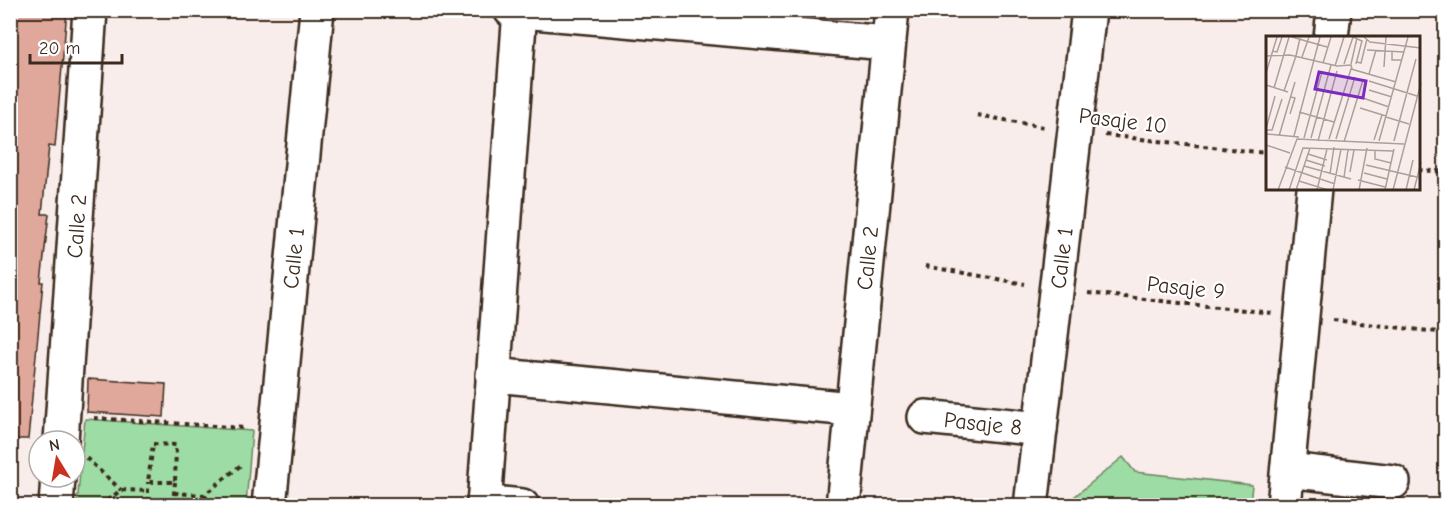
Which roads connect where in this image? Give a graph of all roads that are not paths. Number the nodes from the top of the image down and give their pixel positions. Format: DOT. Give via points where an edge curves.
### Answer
graph roads {
  1 [pos="90,10"];
  2 [pos="317,10"];
  3 [pos="511,10"];
  4 [pos="892,10"];
  5 [pos="1089,10"];
  6 [pos="1335,10"];
  7 [pos="520,11"];
  8 [pos="1331,36"];
  9 [pos="887,44"];
  10 [pos="1314,190"];
  11 [pos="493,375"];
  12 [pos="852,409"];
  13 [pos="925,417"];
  14 [pos="67,429"];
  15 [pos="1040,429"];
  16 [pos="1288,470"];
  17 [pos="1393,482"];
  18 [pos="59,489"];
  19 [pos="484,504"];
  20 [pos="56,506"];
  21 [pos="269,506"];
  22 [pos="522,506"];
  23 [pos="843,506"];
  24 [pos="1031,506"];
  25 [pos="1284,506"];
  1 -- 14 [label="street, Calle 2"];
  2 -- 21 [label="street, Calle 1"];
  3 -- 7 [label="street"];
  4 -- 9 [label="street, Calle 2"];
  5 -- 15 [label="street, Calle 1"];
  6 -- 8 [label="street"];
  7 -- 9 [label="street"];
  7 -- 11 [label="street"];
  9 -- 12 [label="street, Calle 2"];
  10 -- 16 [label="street"];
  11 -- 12 [label="street"];
  11 -- 19 [label="street"];
  12 -- 23 [label="street, Calle 2"];
  13 -- 15 [label="street, Pasaje 8"];
  15 -- 24 [label="street, Calle 1"];
  16 -- 17 [label="street"];
  16 -- 25 [label="street"];
  18 -- 20 [label="street, Calle 2"];
  19 -- 22 [label="street"];
}
